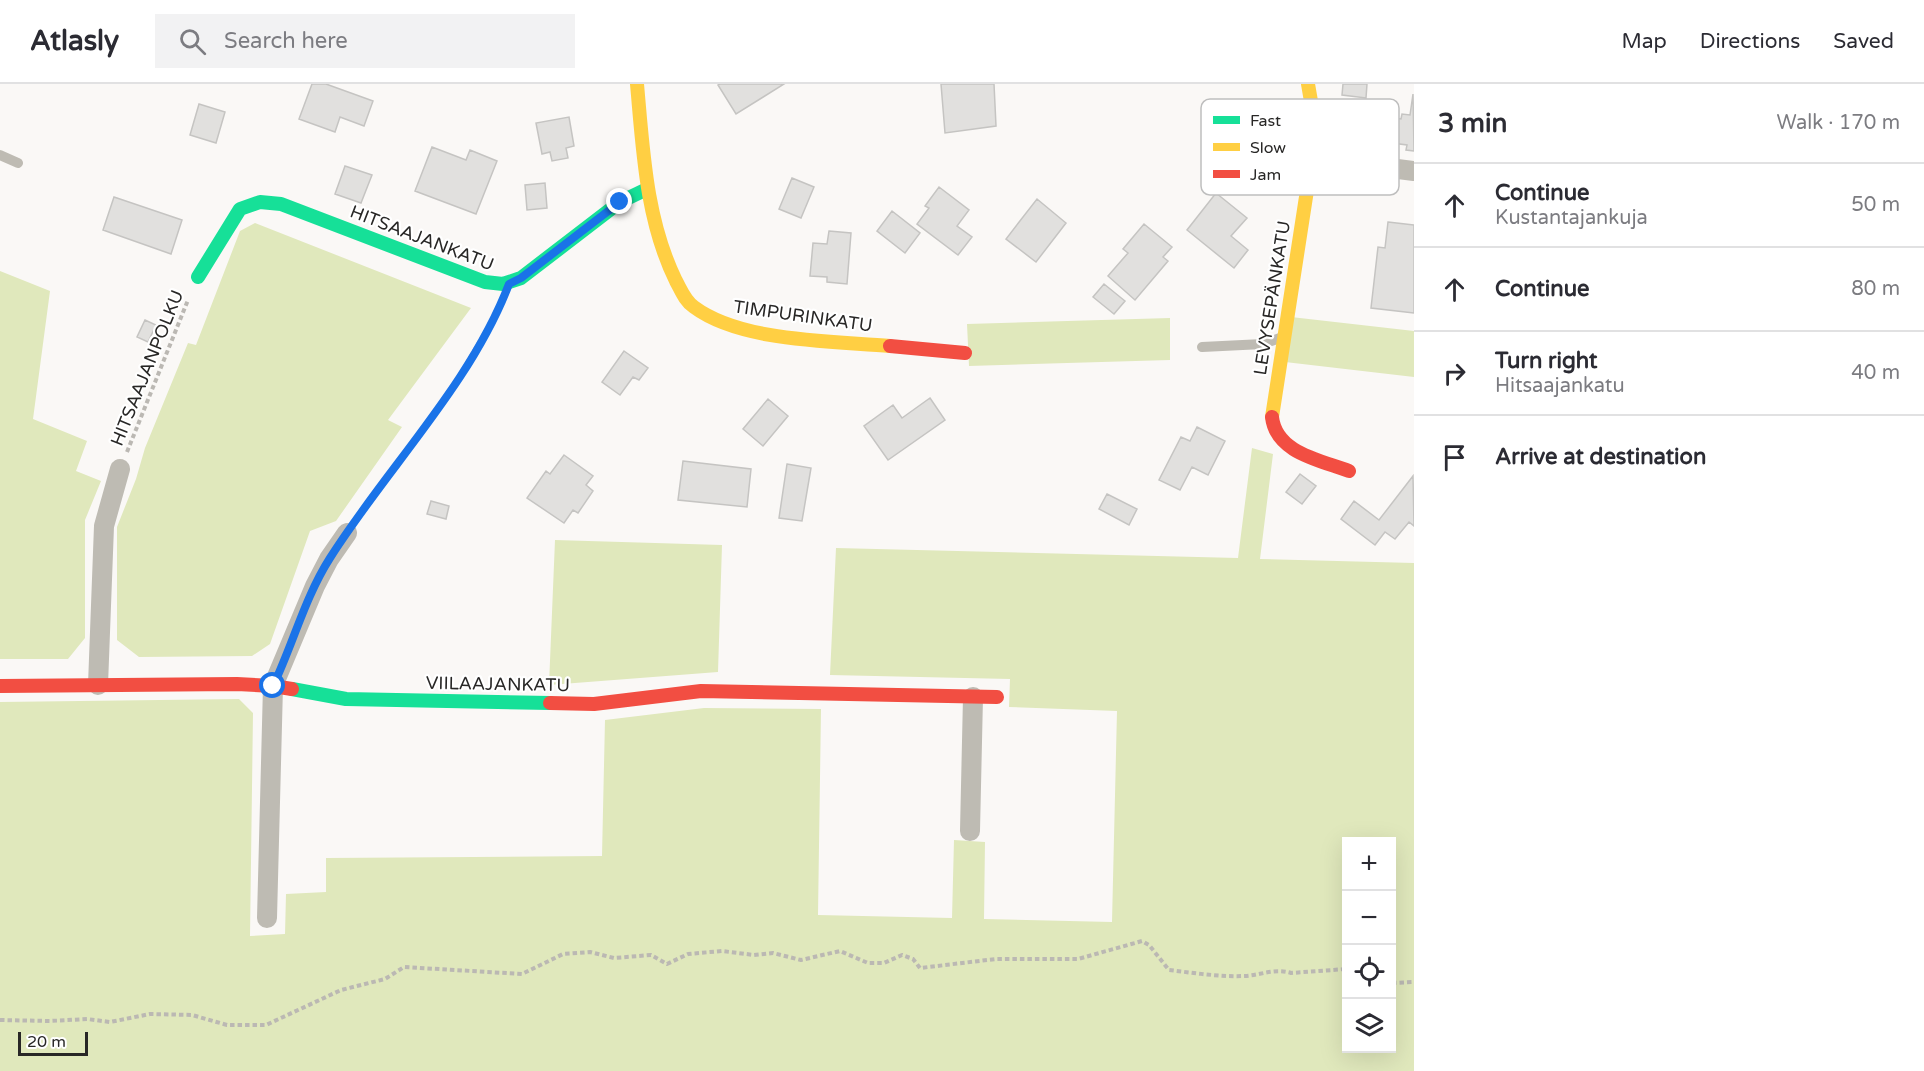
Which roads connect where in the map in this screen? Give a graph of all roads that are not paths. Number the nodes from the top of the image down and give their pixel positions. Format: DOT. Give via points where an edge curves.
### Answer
graph roads {
  1 [pos="637,84"];
  2 [pos="1308,84"];
  3 [pos="1311,99"];
  4 [pos="0,155"];
  5 [pos="18,163"];
  6 [pos="1399,169"];
  7 [pos="1414,171"];
  8 [pos="647,189"];
  9 [pos="1306,195"];
  10 [pos="198,277"];
  11 [pos="1283,336"];
  12 [pos="1202,347"];
  13 [pos="965,353"];
  14 [pos="120,469"];
  15 [pos="1349,471"];
  16 [pos="347,533"];
  17 [pos="98,685"];
  18 [pos="0,686"];
  19 [pos="273,686"];
  20 [pos="973,696"];
  21 [pos="997,697"];
  22 [pos="970,831"];
  23 [pos="267,918"];
  1 -- 8 [label="street, TIMPURINKATU"];
  2 -- 3 [label="street, LEVYSEPÄNKATU"];
  4 -- 5 [label="lane"];
  6 -- 7 [label="street"];
  8 -- 10 [label="street, HITSAAJANKATU" via="620,202 509,284 485,282 266,200 240,209"];
  8 -- 13 [label="street, TIMPURINKATU" via="675,278 691,306 723,323 792,336"];
  9 -- 11 [label="street, LEVYSEPÄNKATU"];
  11 -- 12 [label="lane" via="1263,344"];
  11 -- 15 [label="street, LEVYSEPÄNKATU" via="1271,412 1273,429 1288,448"];
  14 -- 17 [label="street" via="104,526"];
  16 -- 19 [label="street" via="315,586"];
  17 -- 18 [label="street, VIILAAJANKATU"];
  17 -- 19 [label="street, VIILAAJANKATU"];
  19 -- 20 [label="street, VIILAAJANKATU" via="346,699 594,704 701,691"];
  19 -- 23 [label="street"];
  20 -- 21 [label="street, VIILAAJANKATU"];
  20 -- 22 [label="street"];
}
